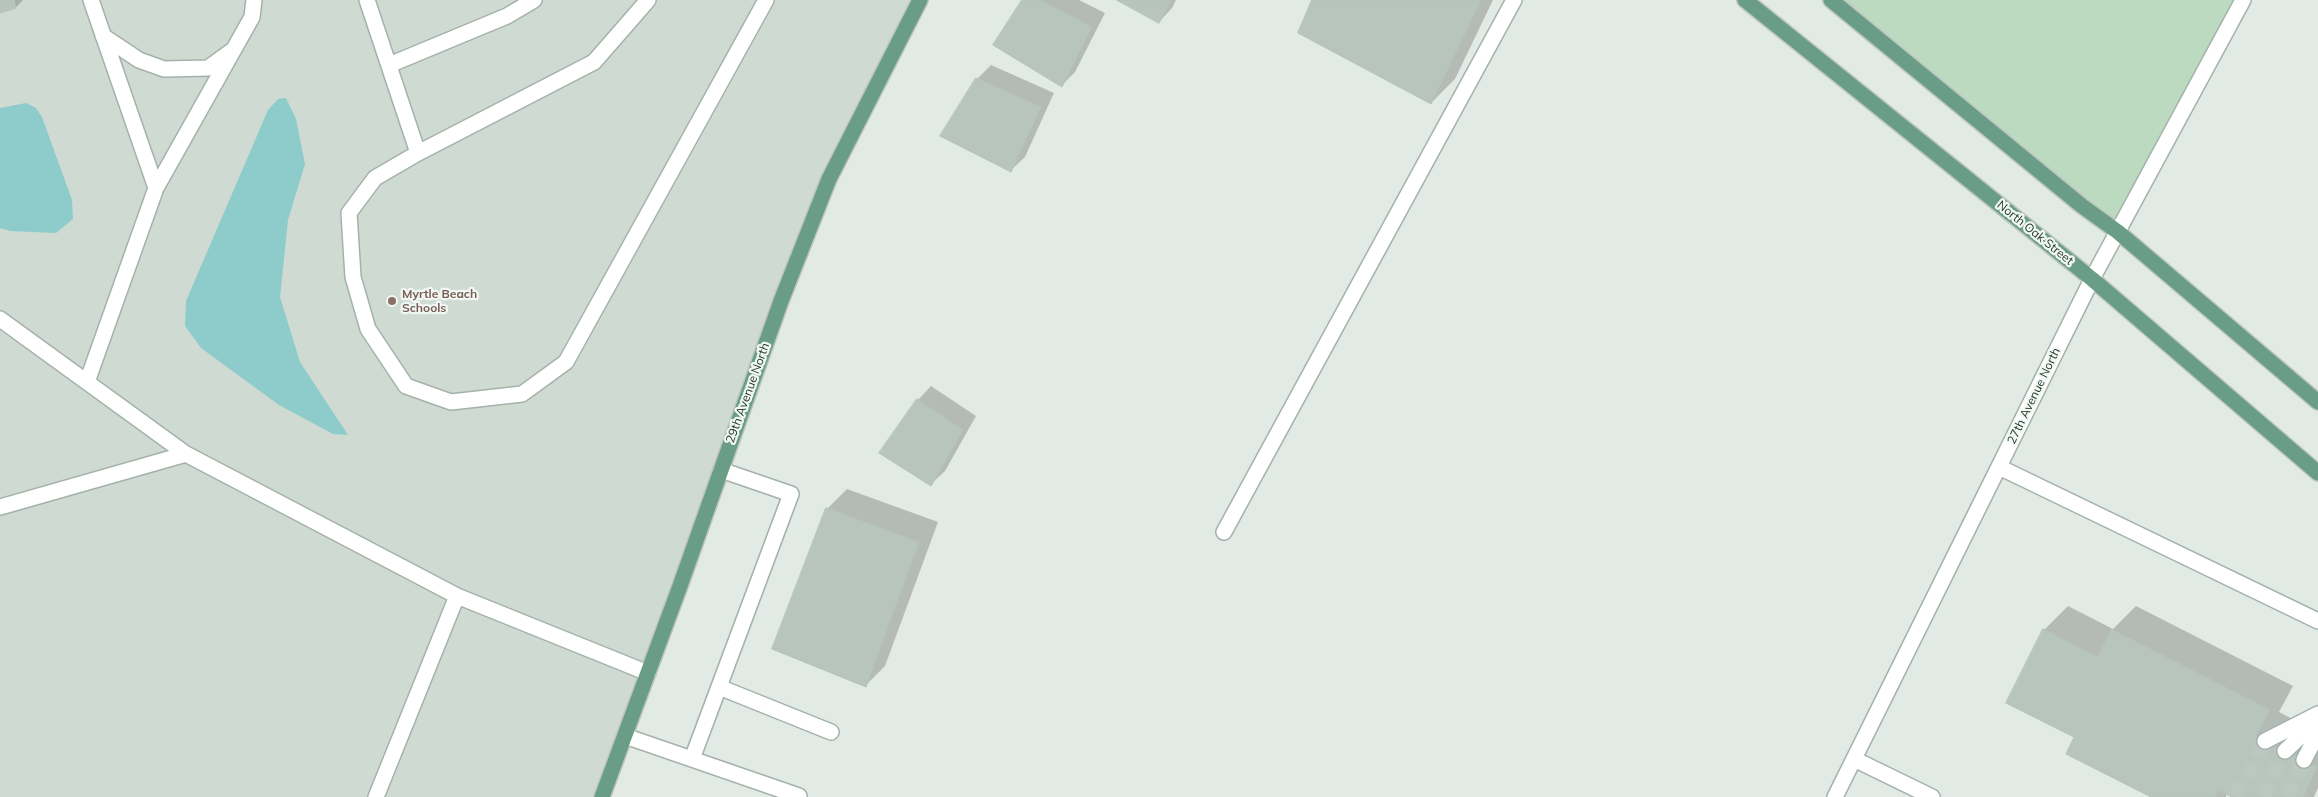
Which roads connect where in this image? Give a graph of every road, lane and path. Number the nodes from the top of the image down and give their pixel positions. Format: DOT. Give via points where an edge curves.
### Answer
graph roads {
  1 [pos="91,0"];
  2 [pos="254,0"];
  3 [pos="366,0"];
  4 [pos="534,0"];
  5 [pos="648,0"];
  6 [pos="766,0"];
  7 [pos="920,0"];
  8 [pos="1514,0"];
  9 [pos="1745,0"];
  10 [pos="1830,0"];
  11 [pos="2243,0"];
  12 [pos="103,36"];
  13 [pos="235,47"];
  14 [pos="389,65"];
  15 [pos="418,153"];
  16 [pos="156,188"];
  17 [pos="2118,232"];
  18 [pos="2092,279"];
  19 [pos="0,319"];
  20 [pos="87,382"];
  21 [pos="2318,402"];
  22 [pos="186,454"];
  23 [pos="1998,467"];
  24 [pos="721,470"];
  25 [pos="2318,473"];
  26 [pos="0,507"];
  27 [pos="1224,532"];
  28 [pos="457,596"];
  29 [pos="2318,621"];
  30 [pos="648,673"];
  31 [pos="719,687"];
  32 [pos="2318,714"];
  33 [pos="2318,720"];
  34 [pos="831,732"];
  35 [pos="2318,733"];
  36 [pos="625,736"];
  37 [pos="2265,741"];
  38 [pos="2285,751"];
  39 [pos="692,759"];
  40 [pos="1854,759"];
  41 [pos="2304,760"];
  42 [pos="799,796"];
  43 [pos="376,797"];
  44 [pos="602,797"];
  45 [pos="1834,797"];
  46 [pos="1932,797"];
  1 -- 12 [label="street"];
  2 -- 13 [label="street" via="252,17"];
  3 -- 14 [label="street"];
  4 -- 14 [label="street" via="507,16"];
  5 -- 15 [label="street" via="594,62"];
  6 -- 15 [label="street" via="566,362 522,394 451,402 406,386 368,329 353,277 349,213 375,178"];
  7 -- 24 [label="main road, 29th Avenue North" via="830,179 781,301"];
  8 -- 27 [label="street"];
  9 -- 18 [label="main road, North Oak Street"];
  10 -- 17 [label="main road"];
  11 -- 17 [label="street, 27th Avenue North"];
  12 -- 13 [label="street" via="139,60 164,69 208,68"];
  12 -- 16 [label="street"];
  13 -- 16 [label="street"];
  14 -- 15 [label="street"];
  16 -- 20 [label="street"];
  17 -- 18 [label="street, 27th Avenue North"];
  17 -- 21 [label="main road"];
  18 -- 23 [label="street, 27th Avenue North"];
  18 -- 25 [label="main road, North Oak Street"];
  19 -- 20 [label="street"];
  20 -- 22 [label="street"];
  22 -- 26 [label="street"];
  22 -- 28 [label="street"];
  23 -- 29 [label="street"];
  23 -- 40 [label="street, 27th Avenue North"];
  24 -- 30 [label="main road, 29th Avenue North"];
  24 -- 31 [label="street" via="791,494"];
  28 -- 30 [label="street"];
  28 -- 43 [label="street"];
  30 -- 36 [label="main road, 29th Avenue North"];
  31 -- 34 [label="street"];
  31 -- 39 [label="street"];
  32 -- 37 [label="street"];
  33 -- 38 [label="street"];
  35 -- 41 [label="street"];
  36 -- 39 [label="street"];
  36 -- 44 [label="main road, 29th Avenue North"];
  39 -- 42 [label="street"];
  40 -- 45 [label="street, 27th Avenue North"];
  40 -- 46 [label="street"];
}
